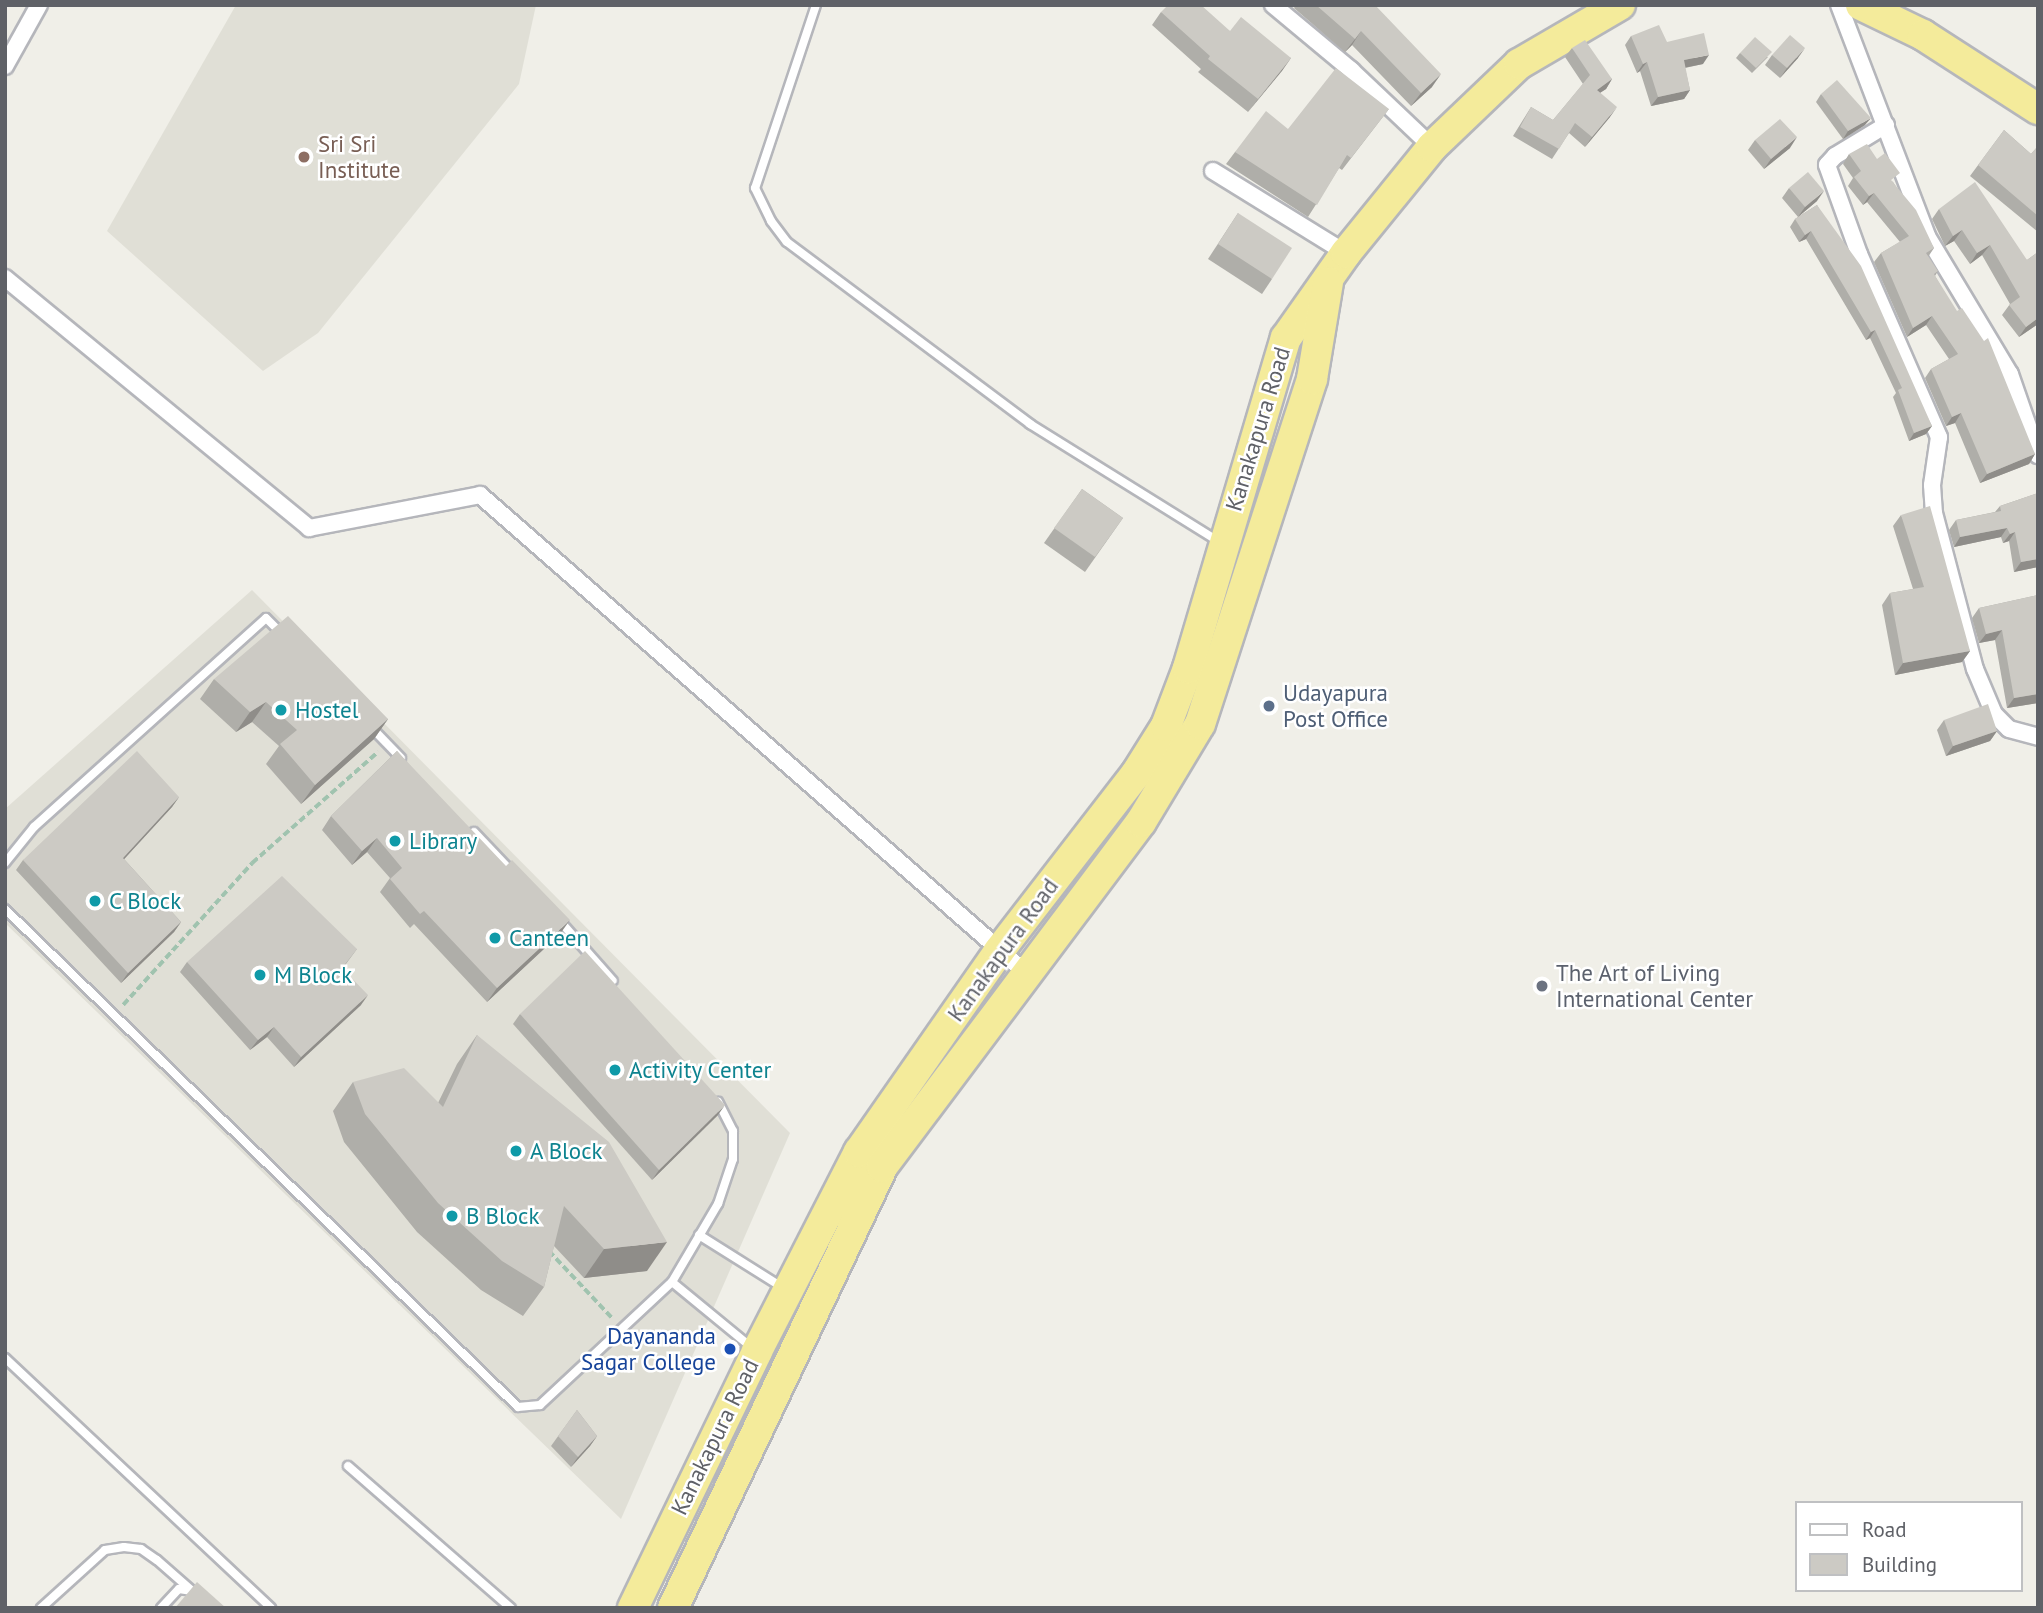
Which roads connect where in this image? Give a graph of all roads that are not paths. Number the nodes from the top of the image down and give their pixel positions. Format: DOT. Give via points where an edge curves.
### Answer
graph roads {
  1 [pos="39,5"];
  2 [pos="816,5"];
  3 [pos="1273,5"];
  4 [pos="1620,5"];
  5 [pos="1839,5"];
  6 [pos="1861,5"];
  7 [pos="5,66"];
  8 [pos="2038,109"];
  9 [pos="1886,125"];
  10 [pos="1432,147"];
  11 [pos="1213,172"];
  12 [pos="1346,253"];
  13 [pos="5,278"];
  14 [pos="1328,278"];
  15 [pos="2038,455"];
  16 [pos="1224,545"];
  17 [pos="294,647"];
  18 [pos="1202,672"];
  19 [pos="359,714"];
  20 [pos="2038,737"];
  21 [pos="406,762"];
  22 [pos="461,819"];
  23 [pos="5,863"];
  24 [pos="524,884"];
  25 [pos="5,909"];
  26 [pos="549,910"];
  27 [pos="999,951"];
  28 [pos="1025,972"];
  29 [pos="619,988"];
  30 [pos="706,1089"];
  31 [pos="699,1235"];
  32 [pos="671,1282"];
  33 [pos="787,1290"];
  34 [pos="757,1351"];
  35 [pos="5,1358"];
  36 [pos="348,1466"];
  37 [pos="190,1589"];
  38 [pos="204,1600"];
  39 [pos="41,1608"];
  40 [pos="161,1608"];
  41 [pos="271,1608"];
  42 [pos="511,1608"];
  43 [pos="633,1608"];
  44 [pos="673,1608"];
  1 -- 7 [label="street"];
  2 -- 16 [label="lane" via="755,188 771,221 787,242 1030,424"];
  3 -- 10 [label="street"];
  4 -- 10 [label="highway, Kanakapura Road" via="1519,64"];
  5 -- 9 [label="street"];
  6 -- 8 [label="highway" via="1923,35"];
  9 -- 15 [label="street" via="1927,236 2010,374"];
  9 -- 20 [label="street" via="1827,165 1859,254 1939,437 1932,485 1934,513 1975,668 1994,714 2009,729"];
  10 -- 12 [label="highway, Kanakapura Road"];
  11 -- 12 [label="street"];
  12 -- 14 [label="highway, Kanakapura Road"];
  13 -- 27 [label="street" via="309,528 480,495"];
  14 -- 16 [label="highway, Kanakapura Road" via="1286,338"];
  14 -- 18 [label="highway, Kanakapura Road" via="1315,365"];
  16 -- 18 [label="highway, Kanakapura Road"];
  17 -- 23 [label="lane" via="266,618 34,827"];
  18 -- 27 [label="highway, Kanakapura Road" via="1136,774"];
  18 -- 28 [label="highway, Kanakapura Road" via="1200,724 1169,783"];
  19 -- 21 [label="lane"];
  22 -- 24 [label="lane"];
  25 -- 32 [label="lane" via="518,1406 540,1405"];
  26 -- 29 [label="lane"];
  27 -- 28 [label="street"];
  27 -- 33 [label="highway, Kanakapura Road" via="859,1152"];
  28 -- 44 [label="highway, Kanakapura Road" via="881,1167"];
  30 -- 31 [label="lane" via="724,1109 733,1131 733,1159 718,1204"];
  31 -- 32 [label="lane"];
  31 -- 33 [label="lane"];
  32 -- 34 [label="lane"];
  33 -- 34 [label="highway, Kanakapura Road"];
  34 -- 43 [label="highway, Kanakapura Road"];
  35 -- 41 [label="lane"];
  36 -- 42 [label="lane"];
  37 -- 38 [label="lane"];
  37 -- 39 [label="lane" via="141,1549 124,1547 106,1550"];
  37 -- 40 [label="lane" via="179,1589"];
}
